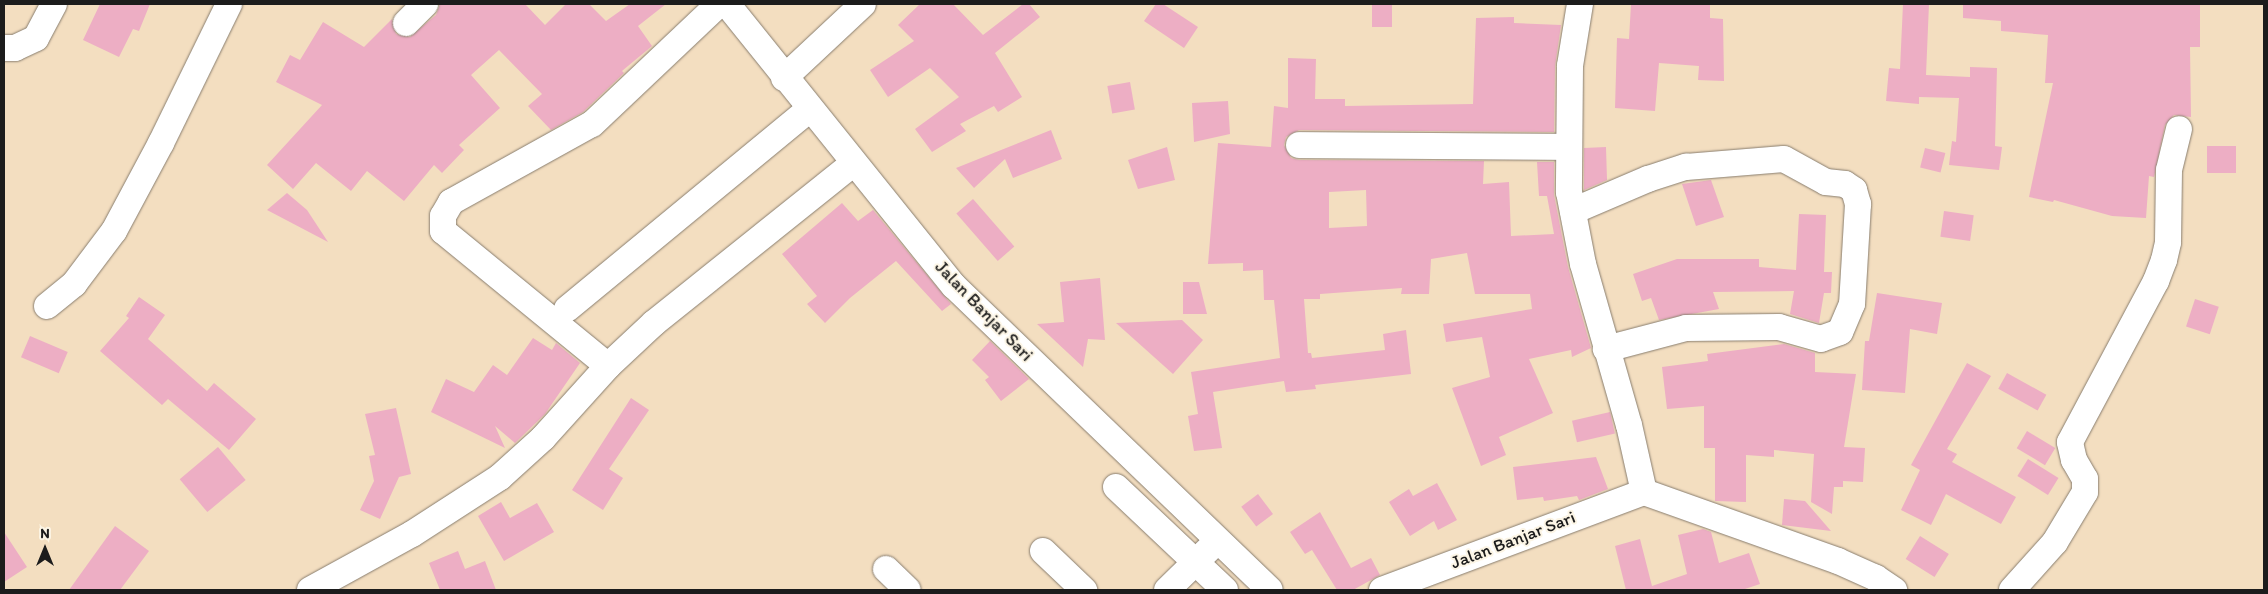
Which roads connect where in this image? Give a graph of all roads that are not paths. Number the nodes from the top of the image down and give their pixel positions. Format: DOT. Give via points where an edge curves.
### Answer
graph roads {
  1 [pos="54,4"];
  2 [pos="229,4"];
  3 [pos="424,4"];
  4 [pos="719,4"];
  5 [pos="727,4"];
  6 [pos="863,4"];
  7 [pos="1580,4"];
  8 [pos="406,23"];
  9 [pos="4,48"];
  10 [pos="784,78"];
  11 [pos="810,109"];
  12 [pos="2179,129"];
  13 [pos="1299,145"];
  14 [pos="1567,147"];
  15 [pos="854,162"];
  16 [pos="1573,211"];
  17 [pos="47,306"];
  18 [pos="567,309"];
  19 [pos="1606,349"];
  20 [pos="608,366"];
  21 [pos="1116,487"];
  22 [pos="1644,492"];
  23 [pos="1218,540"];
  24 [pos="1043,551"];
  25 [pos="1196,562"];
  26 [pos="886,569"];
  27 [pos="310,590"];
  28 [pos="908,590"];
  29 [pos="1084,590"];
  30 [pos="1167,590"];
  31 [pos="1225,590"];
  32 [pos="1270,590"];
  33 [pos="1382,590"];
  34 [pos="1894,590"];
  35 [pos="2012,590"];
  1 -- 9 [label="street" via="36,38 15,48"];
  2 -- 17 [label="street" via="114,230 85,271"];
  3 -- 8 [label="street"];
  4 -- 20 [label="street" via="592,124 452,202 443,216 443,231"];
  5 -- 10 [label="street, Jalan Banjar Sari"];
  6 -- 10 [label="street"];
  7 -- 14 [label="street" via="1570,66"];
  10 -- 11 [label="street, Jalan Banjar Sari"];
  11 -- 15 [label="street, Jalan Banjar Sari"];
  11 -- 18 [label="street"];
  12 -- 35 [label="street" via="2169,170 2168,242 2164,260 2148,297 2070,442 2074,460 2085,479 2085,492 2055,542"];
  13 -- 14 [label="street"];
  14 -- 16 [label="street"];
  15 -- 20 [label="street" via="654,323"];
  15 -- 23 [label="street, Jalan Banjar Sari" via="954,286"];
  16 -- 19 [label="street" via="1583,264"];
  16 -- 19 [label="street" via="1648,179 1686,167 1784,159 1826,182 1845,184 1854,190 1858,204 1852,304 1840,332 1821,339 1778,327 1686,328"];
  19 -- 22 [label="street" via="1629,425"];
  20 -- 27 [label="street" via="544,438 500,477 412,534"];
  21 -- 25 [label="street"];
  22 -- 33 [label="street, Jalan Banjar Sari"];
  22 -- 34 [label="street" via="1838,561"];
  23 -- 25 [label="street"];
  23 -- 32 [label="street, Jalan Banjar Sari"];
  24 -- 29 [label="street"];
  25 -- 30 [label="street"];
  25 -- 31 [label="street"];
  26 -- 28 [label="street"];
}
